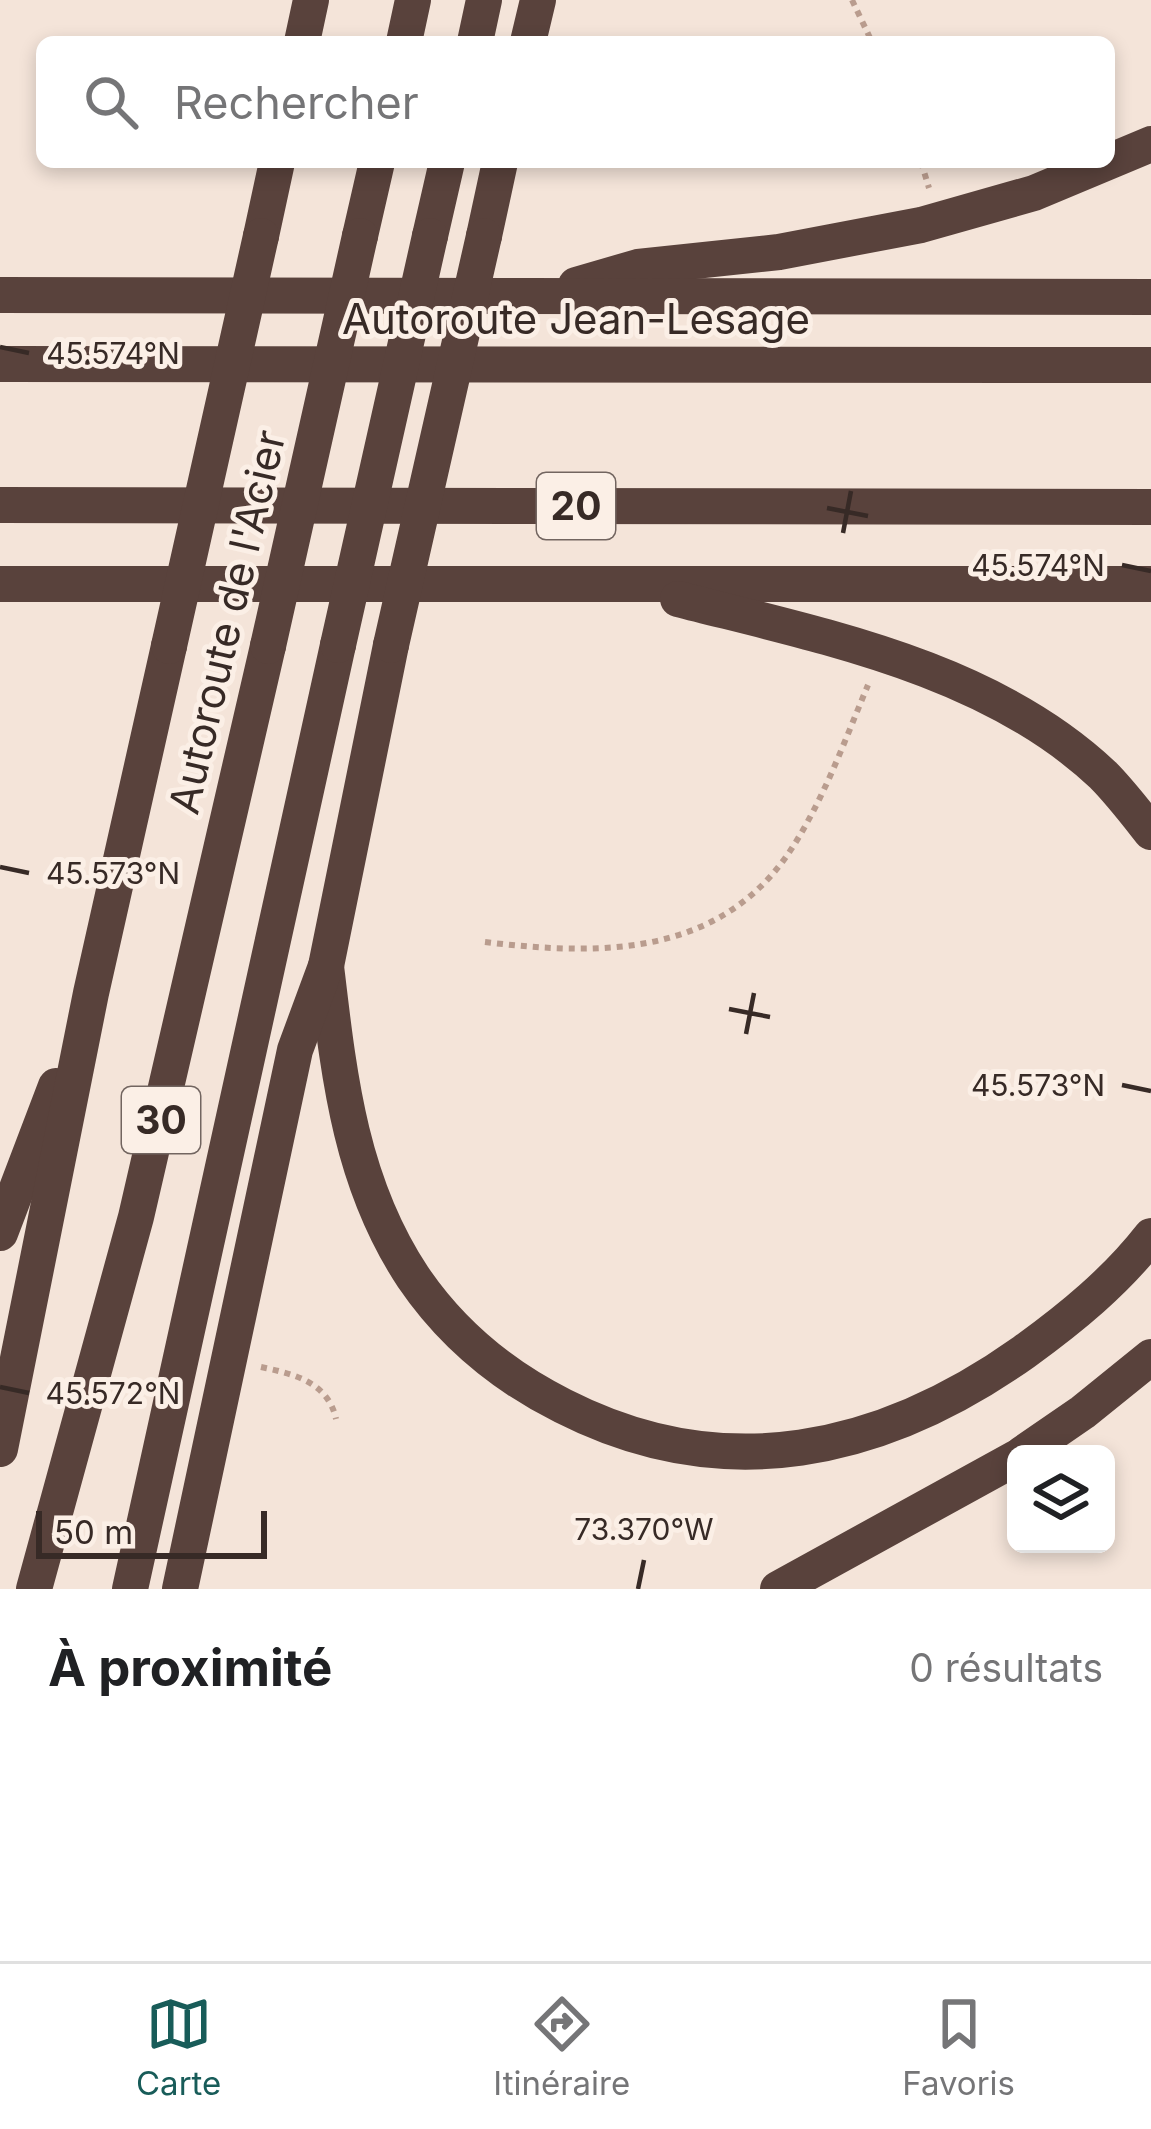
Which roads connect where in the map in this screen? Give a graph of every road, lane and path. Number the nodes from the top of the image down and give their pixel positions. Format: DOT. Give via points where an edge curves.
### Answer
graph roads {
  1 [pos="310,0"];
  2 [pos="413,0"];
  3 [pos="484,0"];
  4 [pos="538,0"];
  5 [pos="852,0"];
  6 [pos="303,36"];
  7 [pos="405,36"];
  8 [pos="476,36"];
  9 [pos="529,36"];
  10 [pos="869,36"];
  11 [pos="1151,143"];
  12 [pos="1115,158"];
  13 [pos="276,168"];
  14 [pos="376,168"];
  15 [pos="446,168"];
  16 [pos="499,168"];
  17 [pos="1092,168"];
  18 [pos="0,295"];
  19 [pos="538,296"];
  20 [pos="1151,297"];
  21 [pos="0,364"];
  22 [pos="1151,364"];
  23 [pos="0,505"];
  24 [pos="1151,507"];
  25 [pos="0,584"];
  26 [pos="1151,584"];
  27 [pos="88,585"];
  28 [pos="628,586"];
  29 [pos="0,609"];
  30 [pos="882,654"];
  31 [pos="1151,832"];
  32 [pos="485,942"];
  33 [pos="326,966"];
  34 [pos="91,993"];
  35 [pos="0,1233"];
  36 [pos="1151,1236"];
  37 [pos="1151,1357"];
  38 [pos="229,1360"];
  39 [pos="336,1419"];
  40 [pos="1035,1445"];
  41 [pos="0,1449"];
  42 [pos="1007,1463"];
  43 [pos="34,1589"];
  44 [pos="130,1589"];
  45 [pos="180,1589"];
  46 [pos="778,1589"];
  1 -- 6 [label="highway"];
  2 -- 7 [label="highway"];
  3 -- 8 [label="highway"];
  4 -- 9 [label="highway"];
  5 -- 10 [label="path"];
  11 -- 12 [label="highway"];
  13 -- 34 [label="highway, bridge"];
  14 -- 43 [label="highway, Autoroute de l'Acier / 30, bridge" via="142,1196"];
  15 -- 44 [label="highway, 30, bridge"];
  16 -- 33 [label="highway, bridge"];
  17 -- 19 [label="highway" via="921,225 638,267"];
  18 -- 19 [label="highway"];
  19 -- 20 [label="highway"];
  21 -- 22 [label="highway, Autoroute Jean-Lesage"];
  23 -- 24 [label="highway, 20"];
  25 -- 27 [label="highway"];
  26 -- 28 [label="highway"];
  27 -- 28 [label="highway"];
  27 -- 29 [label="highway"];
  28 -- 30 [label="highway"];
  30 -- 31 [label="highway" via="990,700 1069,746"];
  30 -- 32 [label="path" via="800,837 749,898 705,926 648,944 566,950"];
  33 -- 36 [label="highway" via="357,1160 414,1278 468,1342 514,1379 633,1435 779,1451 911,1419 1059,1326"];
  33 -- 38 [label="highway" via="295,1050"];
  34 -- 35 [label="highway"];
  34 -- 41 [label="highway"];
  37 -- 40 [label="highway"];
  38 -- 39 [label="path" via="309,1381"];
  38 -- 45 [label="highway"];
  42 -- 46 [label="highway"];
}
